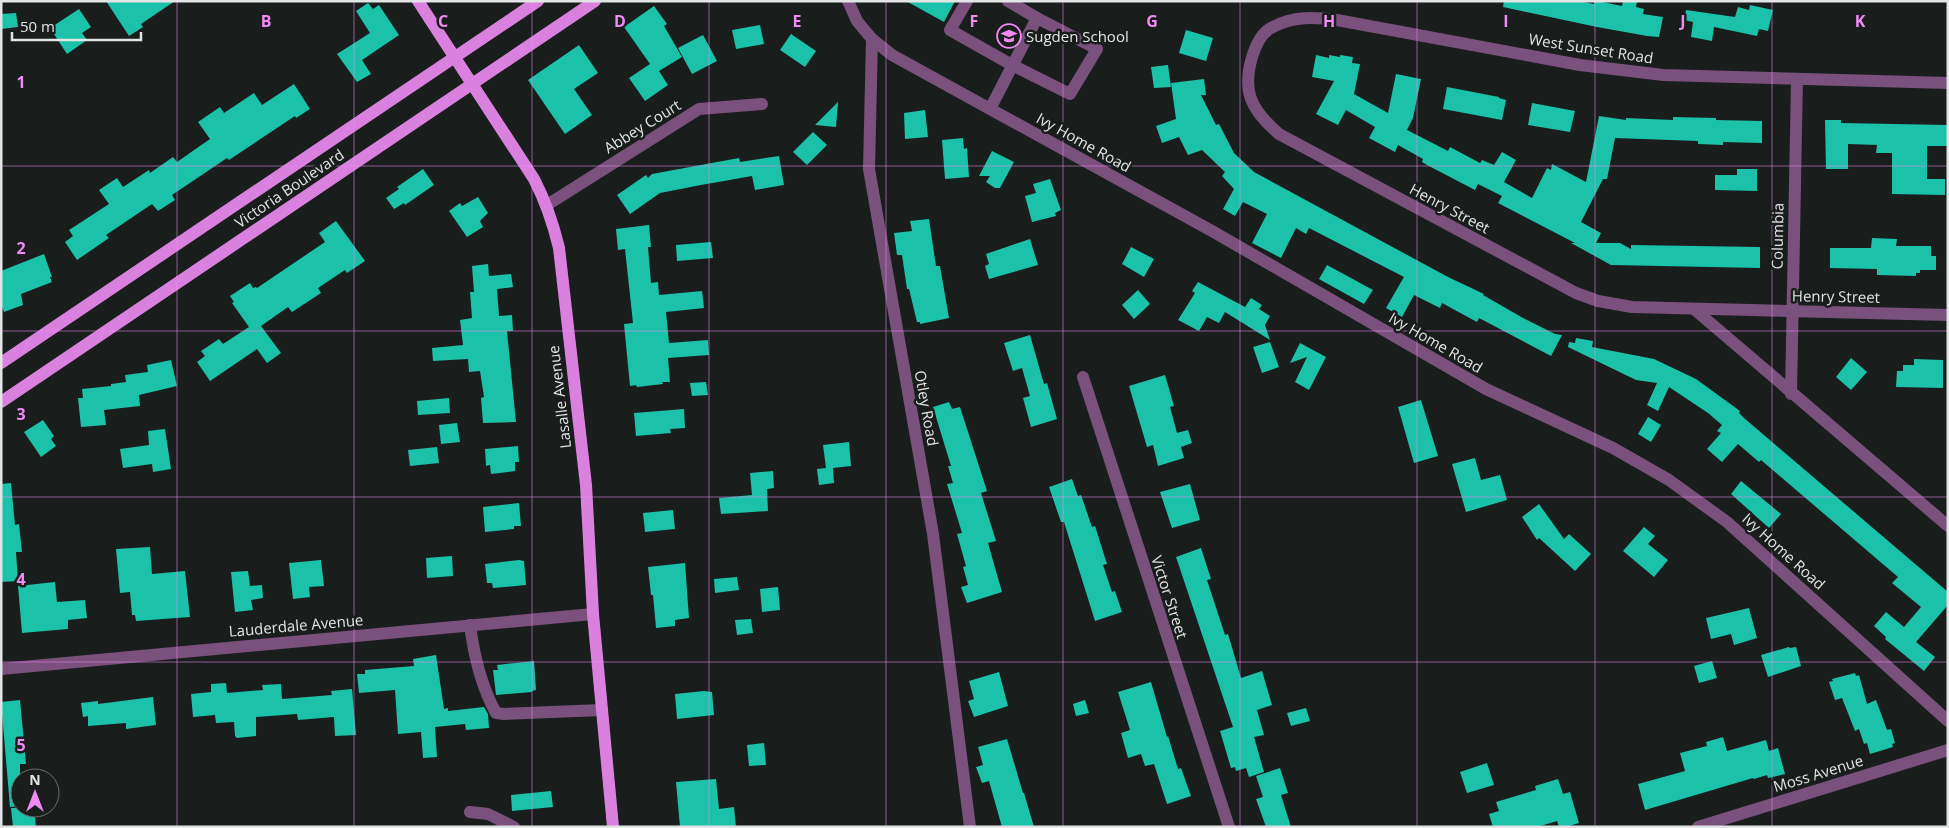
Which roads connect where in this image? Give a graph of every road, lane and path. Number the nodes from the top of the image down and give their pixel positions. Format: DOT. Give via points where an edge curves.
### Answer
graph roads {
  1 [pos="418,1"];
  2 [pos="538,1"];
  3 [pos="595,1"];
  4 [pos="848,1"];
  5 [pos="967,1"];
  6 [pos="1008,1"];
  7 [pos="1037,18"];
  8 [pos="872,39"];
  9 [pos="454,58"];
  10 [pos="1252,59"];
  11 [pos="1012,66"];
  12 [pos="1797,79"];
  13 [pos="1948,83"];
  14 [pos="471,84"];
  15 [pos="762,104"];
  16 [pos="990,109"];
  17 [pos="547,205"];
  18 [pos="1694,309"];
  19 [pos="1792,312"];
  20 [pos="1948,315"];
  21 [pos="1,363"];
  22 [pos="1082,377"];
  23 [pos="1791,394"];
  24 [pos="1,402"];
  25 [pos="1948,526"];
  26 [pos="593,614"];
  27 [pos="470,625"];
  28 [pos="1,669"];
  29 [pos="602,710"];
  30 [pos="1948,721"];
  31 [pos="1948,750"];
  32 [pos="470,812"];
  33 [pos="514,827"];
  34 [pos="613,827"];
  35 [pos="970,827"];
  36 [pos="1229,827"];
  37 [pos="1698,827"];
  1 -- 9 [label="main road, Lasalle Avenue"];
  2 -- 9 [label="main road, Victoria Boulevard"];
  3 -- 14 [label="main road, Victoria Boulevard"];
  4 -- 8 [label="street" via="857,21"];
  5 -- 11 [label="street" via="950,30"];
  6 -- 7 [label="street"];
  7 -- 11 [label="street"];
  7 -- 11 [label="street" via="1097,49 1070,94"];
  8 -- 16 [label="street, Ivy Home Road" via="892,55"];
  8 -- 35 [label="street, Otley Road" via="869,169 933,534"];
  9 -- 14 [label="main road, Lasalle Avenue"];
  9 -- 21 [label="main road, Victoria Boulevard"];
  10 -- 12 [label="street, West Sunset Road" via="1261,37 1271,28 1298,18 1315,17 1616,70 1672,76"];
  10 -- 18 [label="street, Henry Street" via="1247,84 1252,104 1263,120 1291,141 1576,292 1614,305"];
  11 -- 16 [label="street"];
  12 -- 13 [label="street, West Sunset Road"];
  12 -- 19 [label="street, Columbia"];
  14 -- 17 [label="main road, Lasalle Avenue" via="534,179"];
  14 -- 24 [label="main road, Victoria Boulevard"];
  15 -- 17 [label="street, Abbey Court" via="699,109"];
  16 -- 30 [label="street, Ivy Home Road" via="1212,230 1486,389 1613,448 1669,480 1727,522"];
  17 -- 26 [label="main road, Lasalle Avenue" via="559,248 586,485"];
  18 -- 19 [label="street, Henry Street"];
  18 -- 23 [label="street"];
  19 -- 20 [label="street, Henry Street"];
  19 -- 23 [label="street, Columbia"];
  22 -- 36 [label="street, Victor Street"];
  23 -- 25 [label="street"];
  26 -- 27 [label="street, Lauderdale Avenue"];
  26 -- 29 [label="main road, Lasalle Avenue"];
  27 -- 28 [label="street, Lauderdale Avenue"];
  27 -- 29 [label="street" via="482,682 496,713"];
  29 -- 34 [label="main road, Lasalle Avenue"];
  31 -- 37 [label="street, Moss Avenue"];
  32 -- 33 [label="street" via="488,814"];
}
